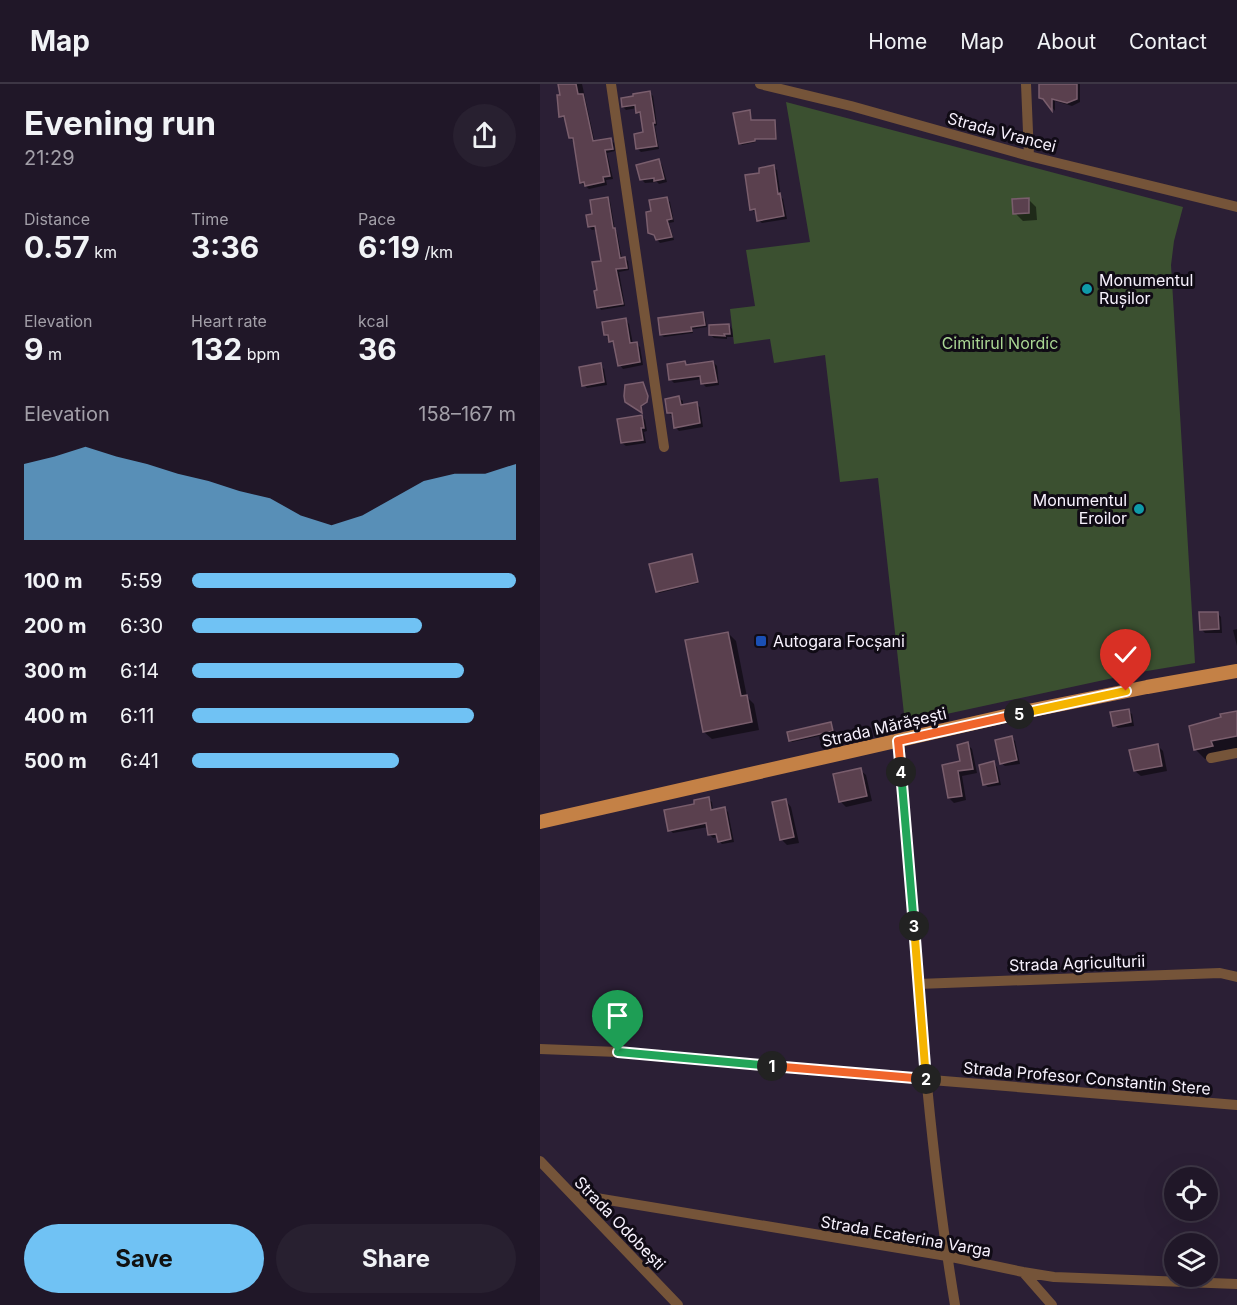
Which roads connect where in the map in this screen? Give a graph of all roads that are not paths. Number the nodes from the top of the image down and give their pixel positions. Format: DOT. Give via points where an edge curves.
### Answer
graph roads {
  1 [pos="611,84"];
  2 [pos="760,84"];
  3 [pos="1026,84"];
  4 [pos="791,88"];
  5 [pos="1029,156"];
  6 [pos="1237,207"];
  7 [pos="664,447"];
  8 [pos="1237,671"];
  9 [pos="898,741"];
  10 [pos="1237,753"];
  11 [pos="1211,758"];
  12 [pos="540,822"];
  13 [pos="1237,977"];
  14 [pos="918,984"];
  15 [pos="540,1049"];
  16 [pos="926,1079"];
  17 [pos="1237,1105"];
  18 [pos="540,1161"];
  19 [pos="572,1194"];
  20 [pos="947,1256"];
  21 [pos="1023,1272"];
  22 [pos="1237,1284"];
  23 [pos="678,1305"];
  24 [pos="955,1305"];
  25 [pos="1052,1305"];
  1 -- 7 [label="street"];
  2 -- 4 [label="street, Strada Vrancei"];
  3 -- 5 [label="street"];
  4 -- 5 [label="street, Strada Vrancei"];
  5 -- 6 [label="street, Strada Vrancei"];
  8 -- 9 [label="main road, Strada Mărășești"];
  9 -- 12 [label="main road, Strada Mărășești"];
  9 -- 14 [label="street"];
  10 -- 11 [label="street"];
  13 -- 14 [label="street, Strada Agriculturii" via="1220,973"];
  14 -- 16 [label="street"];
  15 -- 16 [label="street, Strada Profesor Constantin Stere" via="618,1052"];
  16 -- 17 [label="street, Strada Profesor Constantin Stere"];
  16 -- 20 [label="street"];
  18 -- 19 [label="street, Strada Odobești"];
  19 -- 20 [label="street, Strada Ecaterina Varga"];
  19 -- 23 [label="street, Strada Odobești"];
  20 -- 21 [label="street, Strada Ecaterina Varga"];
  20 -- 24 [label="street"];
  21 -- 22 [label="street, Strada Ecaterina Varga" via="1054,1277"];
  21 -- 25 [label="street"];
}
